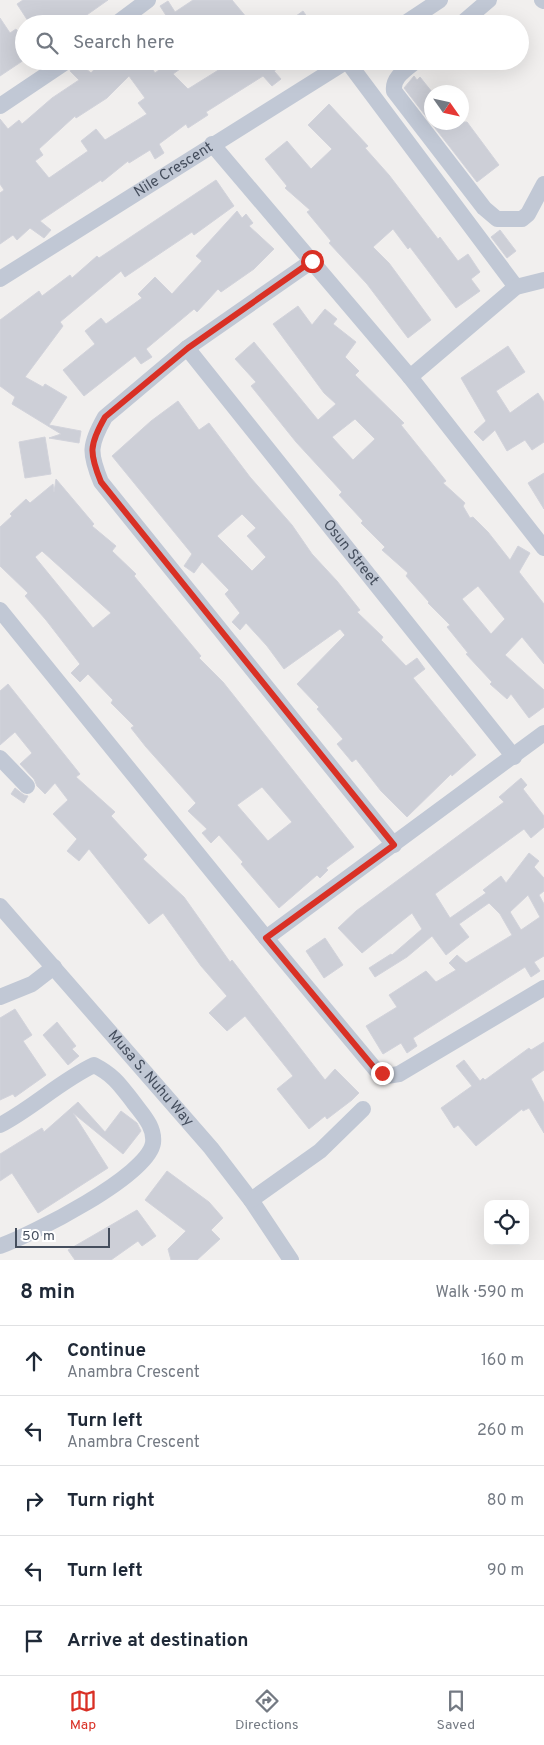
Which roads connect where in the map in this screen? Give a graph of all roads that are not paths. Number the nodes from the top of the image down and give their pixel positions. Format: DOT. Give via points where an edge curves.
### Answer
graph roads {
  1 [pos="148,0"];
  2 [pos="440,0"];
  3 [pos="489,0"];
  4 [pos="128,15"];
  5 [pos="418,15"];
  6 [pos="471,15"];
  7 [pos="54,70"];
  8 [pos="332,70"];
  9 [pos="354,70"];
  10 [pos="405,70"];
  11 [pos="0,106"];
  12 [pos="212,144"];
  13 [pos="544,184"];
  14 [pos="312,261"];
  15 [pos="0,279"];
  16 [pos="544,280"];
  17 [pos="516,287"];
  18 [pos="188,348"];
  19 [pos="410,377"];
  20 [pos="544,548"];
  21 [pos="0,610"];
  22 [pos="544,733"];
  23 [pos="514,757"];
  24 [pos="0,758"];
  25 [pos="27,786"];
  26 [pos="394,845"];
  27 [pos="0,906"];
  28 [pos="266,938"];
  29 [pos="54,967"];
  30 [pos="544,988"];
  31 [pos="0,998"];
  32 [pos="363,1109"];
  33 [pos="0,1124"];
  34 [pos="251,1200"];
  35 [pos="0,1246"];
  36 [pos="291,1260"];
  1 -- 4 [label="street"];
  2 -- 5 [label="street"];
  3 -- 6 [label="street"];
  7 -- 11 [label="street"];
  8 -- 12 [label="street, Nile Crescent"];
  9 -- 17 [label="street"];
  10 -- 13 [label="street" via="398,76 394,91 484,208 498,219 522,219"];
  12 -- 14 [label="street"];
  12 -- 15 [label="street, Nile Crescent"];
  14 -- 18 [label="street"];
  14 -- 19 [label="street"];
  16 -- 17 [label="street"];
  17 -- 19 [label="street"];
  18 -- 23 [label="street, Osun Street"];
  18 -- 26 [label="street" via="105,417 98,430 92,459 101,482"];
  19 -- 20 [label="street"];
  21 -- 28 [label="street"];
  22 -- 23 [label="street"];
  23 -- 26 [label="street"];
  24 -- 25 [label="street"];
  26 -- 28 [label="street"];
  27 -- 29 [label="street, Musa S. Nuhu Way"];
  28 -- 30 [label="street" via="376,1070 387,1076 399,1074"];
  29 -- 31 [label="street" via="32,984"];
  29 -- 34 [label="street, Musa S. Nuhu Way" via="211,1148"];
  32 -- 34 [label="street" via="320,1151"];
  33 -- 35 [label="street" via="94,1065 112,1074 150,1125 153,1144 143,1159 86,1205"];
  34 -- 36 [label="street, Musa S. Nuhu Way"];
}
